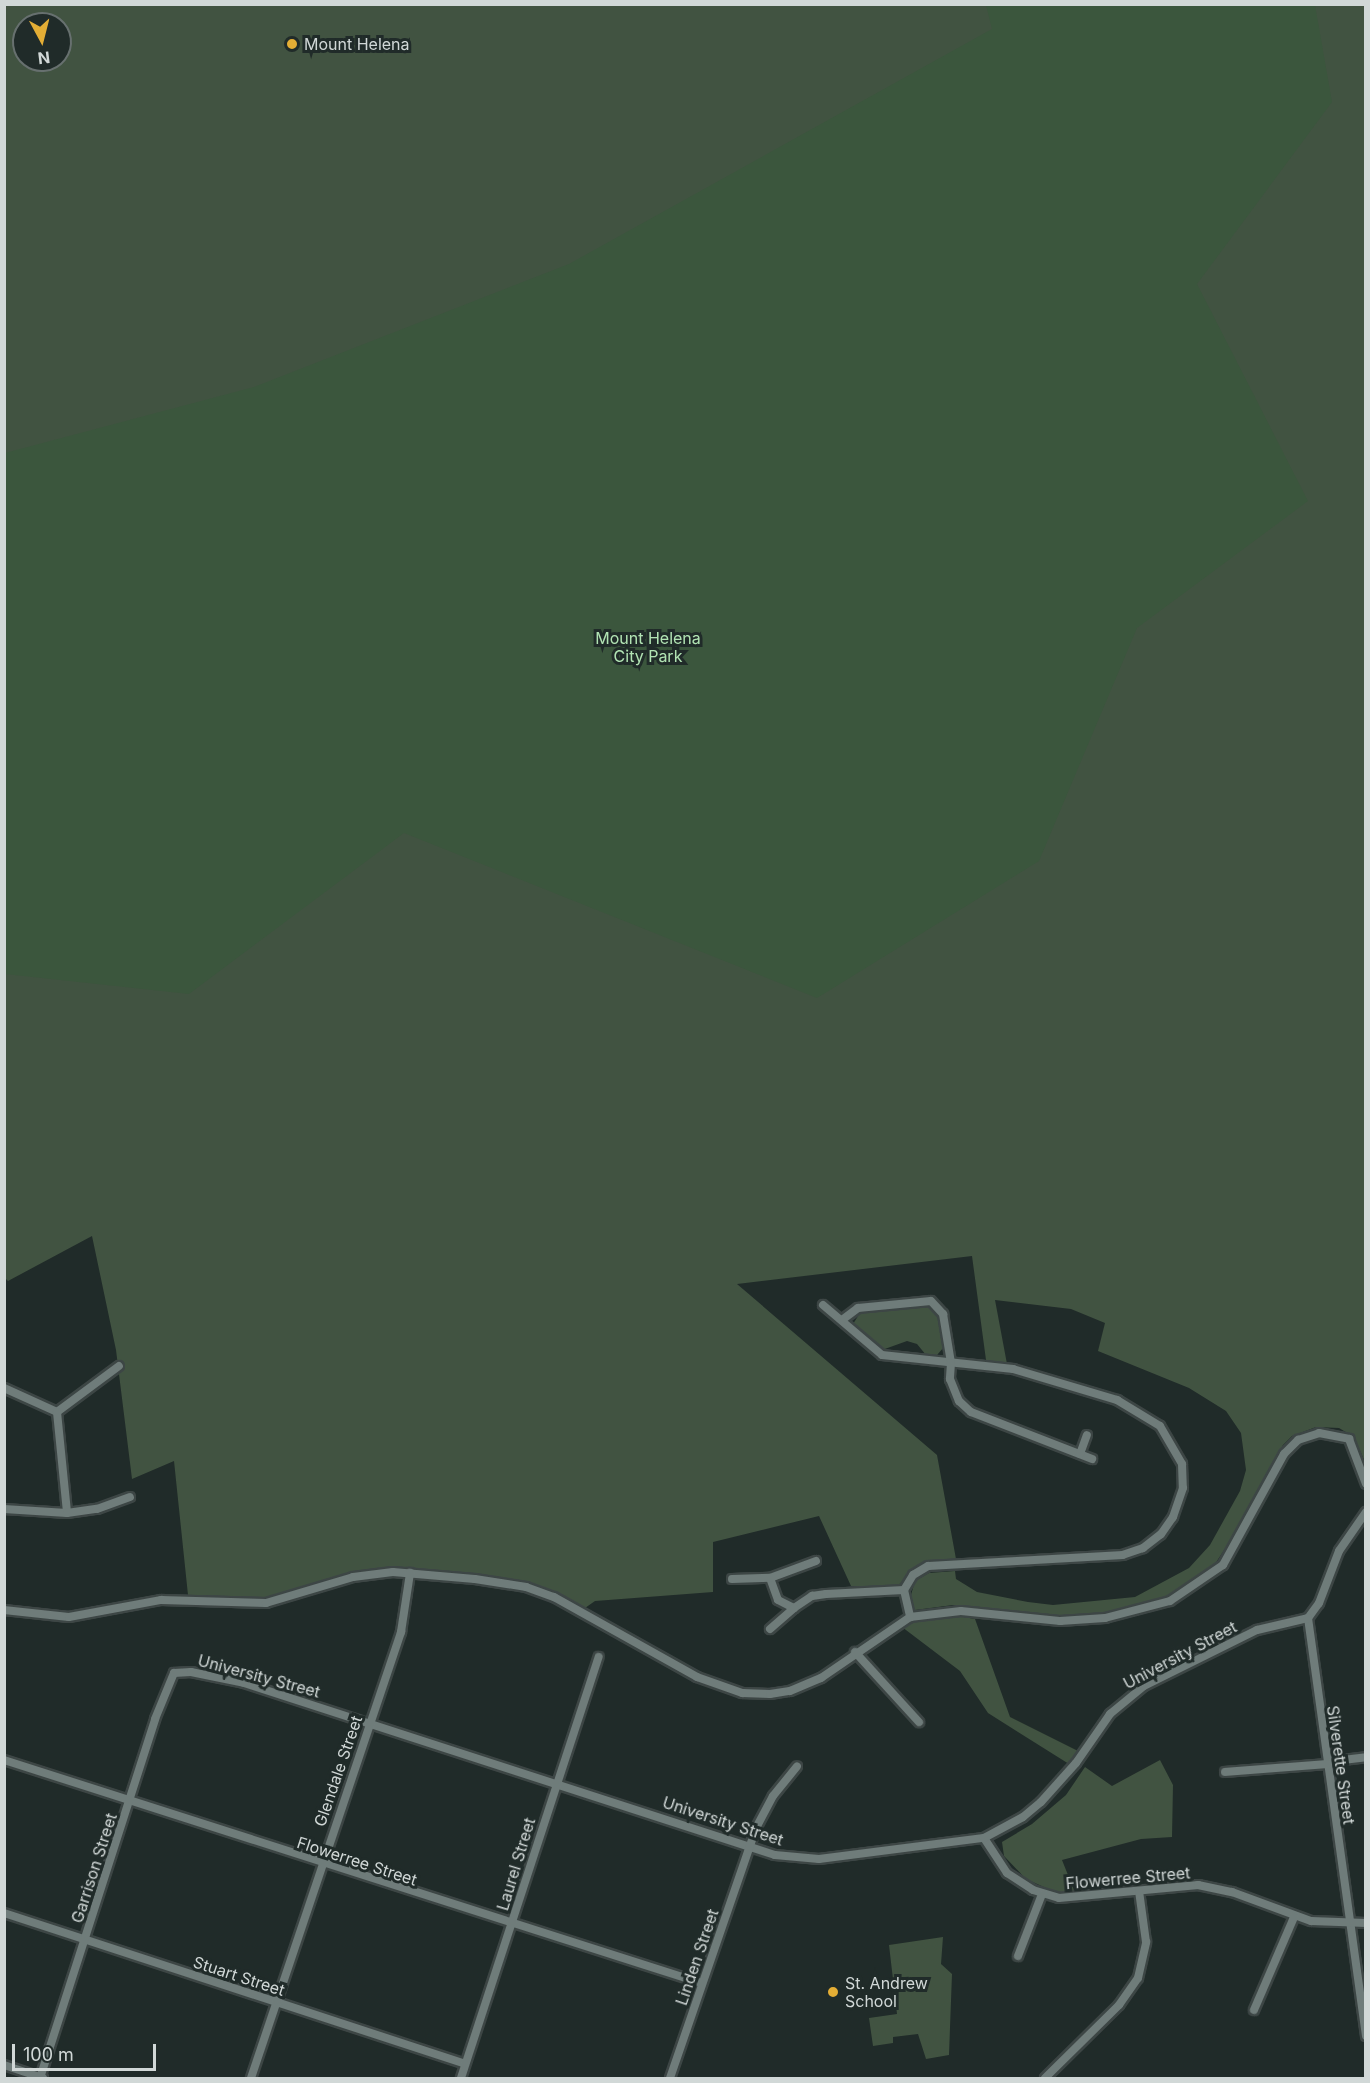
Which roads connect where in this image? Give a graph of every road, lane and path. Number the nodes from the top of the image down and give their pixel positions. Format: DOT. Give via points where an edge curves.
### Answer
graph roads {
  1 [pos="823,1305"];
  2 [pos="842,1320"];
  3 [pos="951,1363"];
  4 [pos="119,1366"];
  5 [pos="4,1388"];
  6 [pos="57,1412"];
  7 [pos="1087,1435"];
  8 [pos="1080,1454"];
  9 [pos="1092,1459"];
  10 [pos="1365,1484"];
  11 [pos="130,1497"];
  12 [pos="4,1509"];
  13 [pos="1365,1512"];
  14 [pos="67,1513"];
  15 [pos="816,1561"];
  16 [pos="410,1573"];
  17 [pos="770,1578"];
  18 [pos="732,1579"];
  19 [pos="904,1590"];
  20 [pos="794,1608"];
  21 [pos="4,1610"];
  22 [pos="910,1617"];
  23 [pos="1308,1618"];
  24 [pos="770,1629"];
  25 [pos="855,1652"];
  26 [pos="599,1657"];
  27 [pos="179,1671"];
  28 [pos="369,1721"];
  29 [pos="919,1722"];
  30 [pos="1365,1757"];
  31 [pos="4,1760"];
  32 [pos="1343,1760"];
  33 [pos="1327,1764"];
  34 [pos="797,1766"];
  35 [pos="1225,1772"];
  36 [pos="555,1781"];
  37 [pos="130,1800"];
  38 [pos="984,1838"];
  39 [pos="750,1845"];
  40 [pos="321,1863"];
  41 [pos="1138,1891"];
  42 [pos="1042,1894"];
  43 [pos="4,1913"];
  44 [pos="1294,1917"];
  45 [pos="1365,1923"];
  46 [pos="512,1925"];
  47 [pos="1349,1926"];
  48 [pos="85,1940"];
  49 [pos="1018,1956"];
  50 [pos="701,1983"];
  51 [pos="275,2002"];
  52 [pos="1254,2010"];
  53 [pos="1365,2036"];
  54 [pos="465,2064"];
  55 [pos="4,2065"];
  56 [pos="41,2078"];
  57 [pos="251,2079"];
  58 [pos="461,2079"];
  59 [pos="670,2079"];
  60 [pos="1045,2079"];
  1 -- 2 [label="street"];
  2 -- 3 [label="street" via="882,1355"];
  2 -- 3 [label="street" via="858,1308 931,1300 943,1314"];
  3 -- 8 [label="street" via="954,1391 971,1412"];
  3 -- 19 [label="street" via="1048,1377 1139,1411 1160,1426 1175,1446 1182,1464 1184,1488 1168,1525 1134,1552 928,1566 913,1575"];
  4 -- 6 [label="street"];
  5 -- 6 [label="street"];
  6 -- 14 [label="street"];
  7 -- 8 [label="street"];
  8 -- 9 [label="street"];
  10 -- 22 [label="street" via="1349,1440 1319,1433 1298,1440 1284,1454 1223,1565 1170,1601 1105,1618 1060,1622 961,1611"];
  11 -- 14 [label="street" via="97,1509"];
  12 -- 14 [label="street"];
  13 -- 23 [label="street" via="1339,1551 1319,1603"];
  15 -- 17 [label="street"];
  16 -- 21 [label="street" via="353,1577 266,1603 161,1600 69,1617"];
  16 -- 25 [label="street" via="526,1587 554,1597 697,1677 742,1693 770,1694 806,1686"];
  16 -- 28 [label="street, Glendale Street" via="401,1632"];
  17 -- 18 [label="street"];
  17 -- 20 [label="street" via="778,1600"];
  19 -- 20 [label="street" via="813,1596"];
  19 -- 22 [label="street"];
  20 -- 24 [label="street"];
  22 -- 25 [label="street"];
  23 -- 33 [label="street, Silverette Street"];
  23 -- 38 [label="street, University Street" via="1257,1630 1144,1686 1110,1714 1041,1802 1023,1817"];
  25 -- 29 [label="street"];
  26 -- 36 [label="street, Laurel Street"];
  27 -- 28 [label="street, University Street" via="244,1683"];
  27 -- 37 [label="street, Garrison Street" via="166,1685"];
  28 -- 36 [label="street, University Street"];
  28 -- 40 [label="street, Glendale Street"];
  30 -- 32 [label="street"];
  31 -- 37 [label="street, Flowerree Street"];
  33 -- 35 [label="street"];
  33 -- 47 [label="street, Silverette Street"];
  34 -- 39 [label="street, Linden Street" via="773,1796"];
  36 -- 39 [label="street, University Street"];
  36 -- 46 [label="street, Laurel Street"];
  37 -- 40 [label="street, Flowerree Street"];
  37 -- 48 [label="street, Garrison Street"];
  38 -- 39 [label="street, University Street" via="819,1859 775,1855"];
  38 -- 42 [label="street, Flowerree Street" via="1007,1873"];
  39 -- 50 [label="street, Linden Street"];
  40 -- 46 [label="street, Flowerree Street"];
  40 -- 51 [label="street, Glendale Street"];
  41 -- 42 [label="street, Flowerree Street" via="1072,1899"];
  41 -- 44 [label="street, Flowerree Street" via="1180,1885 1212,1887"];
  41 -- 60 [label="street" via="1146,1942 1138,1978 1119,2005"];
  42 -- 49 [label="street"];
  43 -- 48 [label="street, Stuart Street"];
  44 -- 47 [label="street, Flowerree Street"];
  44 -- 52 [label="street"];
  45 -- 47 [label="street, Flowerree Street"];
  46 -- 50 [label="street, Flowerree Street"];
  46 -- 54 [label="street, Laurel Street"];
  47 -- 53 [label="street, Silverette Street"];
  48 -- 51 [label="street, Stuart Street"];
  48 -- 56 [label="street, Garrison Street"];
  50 -- 59 [label="street, Linden Street"];
  51 -- 54 [label="street, Stuart Street"];
  51 -- 57 [label="street, Glendale Street"];
  54 -- 58 [label="street, Laurel Street"];
  55 -- 56 [label="street"];
}
